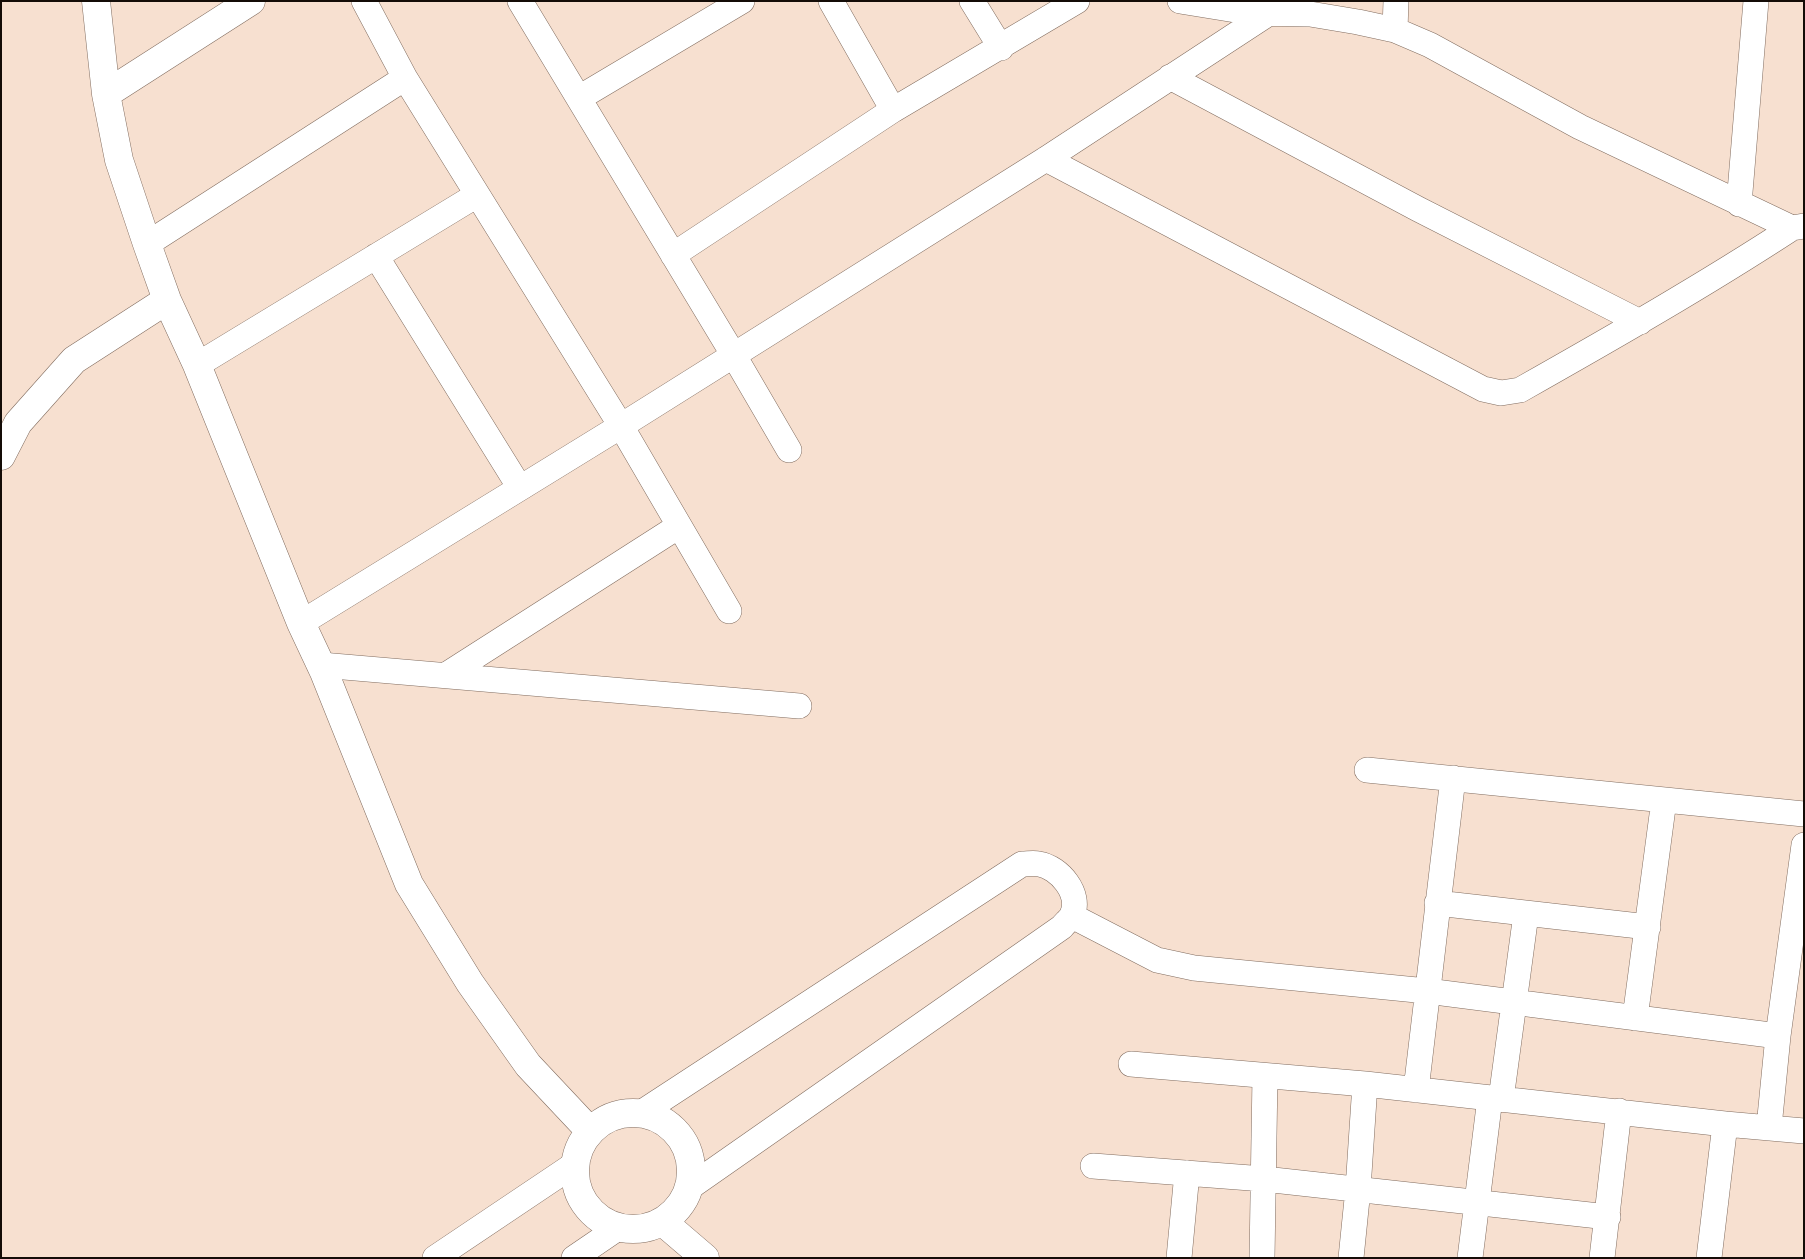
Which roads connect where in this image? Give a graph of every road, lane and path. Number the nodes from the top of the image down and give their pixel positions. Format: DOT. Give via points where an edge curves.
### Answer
graph roads {
  1 [pos="96,1"];
  2 [pos="251,1"];
  3 [pos="364,1"];
  4 [pos="520,1"];
  5 [pos="742,1"];
  6 [pos="831,1"];
  7 [pos="972,1"];
  8 [pos="1077,1"];
  9 [pos="1180,1"];
  10 [pos="1396,1"];
  11 [pos="1756,1"];
  12 [pos="1258,10"];
  13 [pos="1395,30"];
  14 [pos="1001,48"];
  15 [pos="405,78"];
  16 [pos="1170,78"];
  17 [pos="106,94"];
  18 [pos="579,98"];
  19 [pos="893,110"];
  20 [pos="1046,160"];
  21 [pos="477,195"];
  22 [pos="1739,204"];
  23 [pos="1798,227"];
  24 [pos="147,244"];
  25 [pos="673,255"];
  26 [pos="376,256"];
  27 [pos="167,300"];
  28 [pos="1640,322"];
  29 [pos="733,354"];
  30 [pos="197,365"];
  31 [pos="621,426"];
  32 [pos="789,450"];
  33 [pos="1,456"];
  34 [pos="520,488"];
  35 [pos="679,526"];
  36 [pos="729,611"];
  37 [pos="302,623"];
  38 [pos="321,665"];
  39 [pos="446,675"];
  40 [pos="799,706"];
  41 [pos="1367,770"];
  42 [pos="1453,778"];
  43 [pos="1664,800"];
  44 [pos="1804,814"];
  45 [pos="1804,845"];
  46 [pos="1437,903"];
  47 [pos="1526,914"];
  48 [pos="1072,916"];
  49 [pos="1648,928"];
  50 [pos="1796,954"];
  51 [pos="1427,991"];
  52 [pos="1513,1002"];
  53 [pos="1635,1018"];
  54 [pos="1778,1036"];
  55 [pos="1131,1064"];
  56 [pos="1265,1076"];
  57 [pos="1365,1084"];
  58 [pos="1416,1090"];
  59 [pos="1496,1098"];
  60 [pos="1619,1111"];
  61 [pos="641,1113"];
  62 [pos="1725,1124"];
  63 [pos="1769,1127"];
  64 [pos="590,1131"];
  65 [pos="1804,1131"];
  66 [pos="575,1164"];
  67 [pos="1094,1166"];
  68 [pos="1186,1173"];
  69 [pos="1264,1179"];
  70 [pos="690,1187"];
  71 [pos="1358,1189"];
  72 [pos="1476,1202"];
  73 [pos="1608,1217"];
  74 [pos="663,1222"];
  75 [pos="618,1228"];
  76 [pos="435,1258"];
  77 [pos="574,1258"];
  78 [pos="705,1258"];
  79 [pos="1179,1258"];
  80 [pos="1262,1258"];
  81 [pos="1350,1258"];
  82 [pos="1470,1258"];
  83 [pos="1602,1258"];
  84 [pos="1709,1258"];
  1 -- 17 [label="street"];
  2 -- 17 [label="street"];
  3 -- 15 [label="street"];
  4 -- 18 [label="street"];
  5 -- 18 [label="street"];
  6 -- 19 [label="street"];
  7 -- 14 [label="street"];
  8 -- 14 [label="street"];
  9 -- 12 [label="street"];
  10 -- 13 [label="street"];
  11 -- 22 [label="street"];
  12 -- 13 [label="street" via="1310,14"];
  12 -- 16 [label="street"];
  13 -- 22 [label="street" via="1430,45 1580,127"];
  14 -- 19 [label="street"];
  15 -- 21 [label="street"];
  15 -- 24 [label="street"];
  16 -- 20 [label="street"];
  16 -- 28 [label="street"];
  17 -- 24 [label="street" via="119,160"];
  18 -- 25 [label="street"];
  19 -- 25 [label="street"];
  20 -- 28 [label="street" via="1483,389 1501,393 1520,390"];
  20 -- 29 [label="street"];
  21 -- 26 [label="street"];
  21 -- 31 [label="street"];
  22 -- 23 [label="street"];
  23 -- 28 [label="street"];
  24 -- 27 [label="street"];
  25 -- 29 [label="street"];
  26 -- 30 [label="street"];
  26 -- 34 [label="street"];
  27 -- 30 [label="street"];
  27 -- 33 [label="street" via="74,360 18,422"];
  29 -- 31 [label="street"];
  29 -- 32 [label="street"];
  30 -- 37 [label="street"];
  31 -- 34 [label="street"];
  31 -- 35 [label="street"];
  34 -- 37 [label="street"];
  35 -- 36 [label="street"];
  35 -- 39 [label="street"];
  37 -- 38 [label="street"];
  38 -- 39 [label="street"];
  38 -- 64 [label="street" via="409,884 470,983 528,1065"];
  39 -- 40 [label="street"];
  41 -- 42 [label="street"];
  42 -- 43 [label="street"];
  42 -- 46 [label="street"];
  43 -- 44 [label="street"];
  43 -- 49 [label="street"];
  45 -- 50 [label="street"];
  46 -- 47 [label="street"];
  46 -- 51 [label="street"];
  47 -- 49 [label="street"];
  47 -- 52 [label="street"];
  48 -- 51 [label="street" via="1157,960 1194,968"];
  48 -- 61 [label="street" via="1075,906 1073,894 1065,881 1054,870 1039,864 1022,864"];
  48 -- 70 [label="street" via="1062,927"];
  49 -- 53 [label="street"];
  50 -- 54 [label="street"];
  51 -- 52 [label="street"];
  51 -- 58 [label="street"];
  52 -- 53 [label="street"];
  52 -- 59 [label="street"];
  53 -- 54 [label="street"];
  54 -- 63 [label="street"];
  55 -- 56 [label="street"];
  56 -- 57 [label="street"];
  56 -- 69 [label="street"];
  57 -- 58 [label="street"];
  57 -- 71 [label="street"];
  58 -- 59 [label="street"];
  59 -- 60 [label="street"];
  59 -- 72 [label="street"];
  60 -- 62 [label="street"];
  60 -- 73 [label="street"];
  61 -- 64 [label="street" via="614,1116"];
  61 -- 70 [label="street" via="659,1118 685,1143 692,1172"];
  62 -- 63 [label="street"];
  62 -- 84 [label="street"];
  63 -- 65 [label="street"];
  64 -- 66 [label="street" via="580,1146"];
  66 -- 75 [label="street" via="575,1182 582,1200 591,1212"];
  66 -- 76 [label="street"];
  67 -- 68 [label="street"];
  68 -- 69 [label="street"];
  68 -- 79 [label="street"];
  69 -- 71 [label="street"];
  69 -- 80 [label="street"];
  70 -- 74 [label="street" via="684,1201"];
  71 -- 72 [label="street"];
  71 -- 81 [label="street"];
  72 -- 73 [label="street"];
  72 -- 82 [label="street"];
  73 -- 83 [label="street"];
  74 -- 75 [label="street" via="649,1228"];
  74 -- 78 [label="street"];
  75 -- 77 [label="street"];
}
